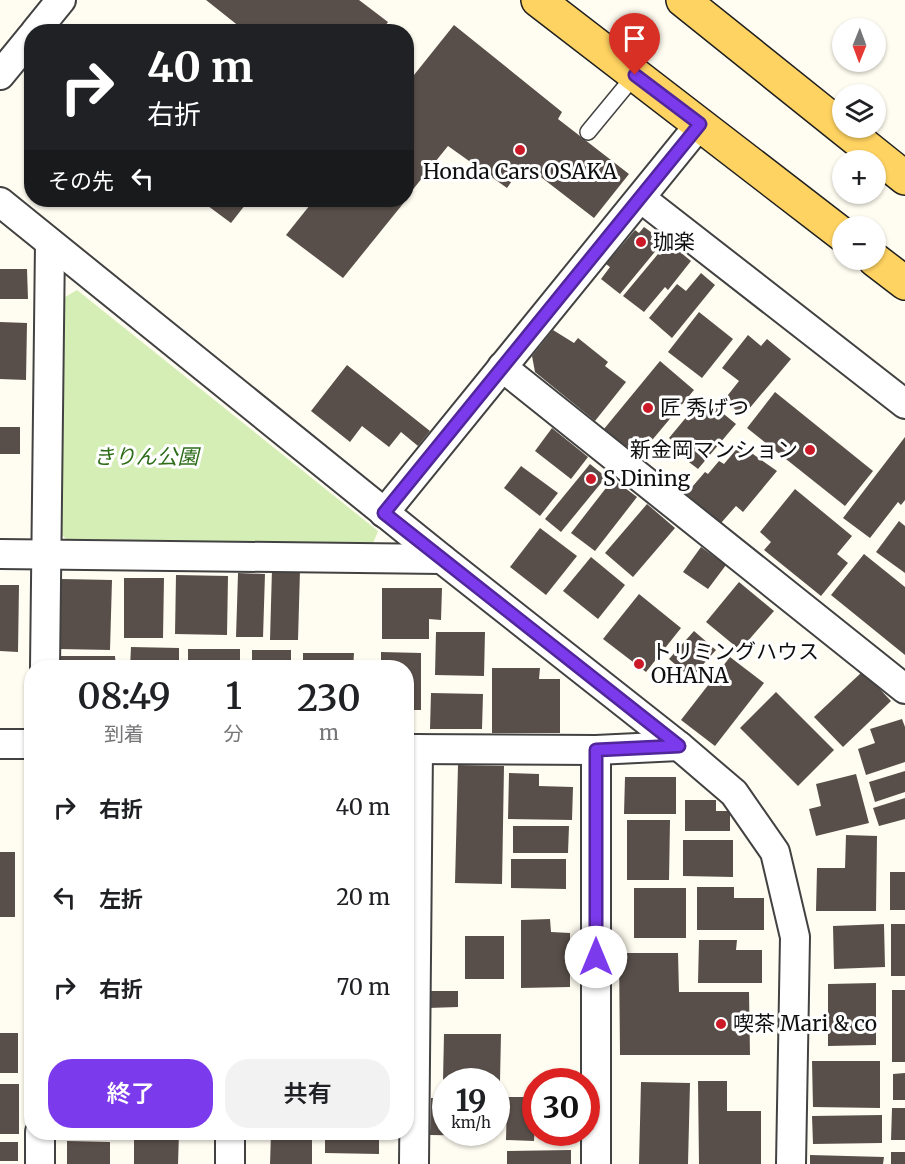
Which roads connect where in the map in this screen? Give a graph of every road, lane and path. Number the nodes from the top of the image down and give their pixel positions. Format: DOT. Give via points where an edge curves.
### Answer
graph roads {
  1 [pos="538,0"];
  2 [pos="683,0"];
  3 [pos="54,2"];
  4 [pos="40,24"];
  5 [pos="24,46"];
  6 [pos="0,75"];
  7 [pos="635,75"];
  8 [pos="700,124"];
  9 [pos="588,132"];
  10 [pos="905,178"];
  11 [pos="642,199"];
  12 [pos="0,202"];
  13 [pos="832,226"];
  14 [pos="50,243"];
  15 [pos="886,268"];
  16 [pos="905,283"];
  17 [pos="502,367"];
  18 [pos="905,404"];
  19 [pos="384,513"];
  20 [pos="0,554"];
  21 [pos="47,554"];
  22 [pos="442,560"];
  23 [pos="45,660"];
  24 [pos="905,689"];
  25 [pos="0,744"];
  26 [pos="24,744"];
  27 [pos="679,746"];
  28 [pos="414,749"];
  29 [pos="596,750"];
  30 [pos="40,1140"];
  31 [pos="230,1140"];
  32 [pos="414,1140"];
  33 [pos="40,1164"];
  34 [pos="230,1164"];
  35 [pos="414,1164"];
  36 [pos="596,1164"];
  37 [pos="791,1164"];
  1 -- 7 [label="main road"];
  2 -- 10 [label="main road"];
  3 -- 4 [label="street"];
  5 -- 6 [label="street"];
  7 -- 8 [label="main road"];
  7 -- 9 [label="lane"];
  8 -- 11 [label="street"];
  8 -- 13 [label="main road"];
  11 -- 17 [label="street"];
  11 -- 18 [label="street"];
  12 -- 14 [label="street"];
  14 -- 19 [label="street"];
  14 -- 21 [label="street"];
  15 -- 16 [label="main road"];
  17 -- 19 [label="street"];
  17 -- 24 [label="street"];
  19 -- 22 [label="street"];
  20 -- 21 [label="street"];
  21 -- 22 [label="street"];
  21 -- 23 [label="street"];
  22 -- 27 [label="street"];
  25 -- 26 [label="street"];
  27 -- 29 [label="street"];
  27 -- 37 [label="street" via="734,793 775,852 795,937"];
  28 -- 29 [label="street"];
  29 -- 36 [label="street"];
  30 -- 33 [label="street"];
  31 -- 34 [label="street"];
  32 -- 35 [label="street"];
}
